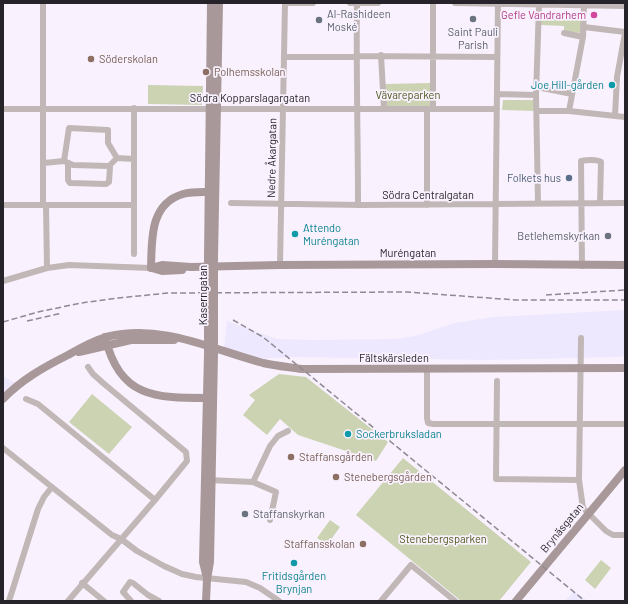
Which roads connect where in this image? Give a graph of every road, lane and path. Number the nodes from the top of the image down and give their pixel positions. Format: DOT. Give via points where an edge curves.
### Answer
graph roads {
  1 [pos="42,3"];
  2 [pos="211,3"];
  3 [pos="219,3"];
  4 [pos="285,3"];
  5 [pos="313,3"];
  6 [pos="350,3"];
  7 [pos="357,3"];
  8 [pos="378,3"];
  9 [pos="433,3"];
  10 [pos="455,3"];
  11 [pos="498,3"];
  12 [pos="584,4"];
  13 [pos="539,5"];
  14 [pos="625,6"];
  15 [pos="584,27"];
  16 [pos="625,32"];
  17 [pos="564,33"];
  18 [pos="583,37"];
  19 [pos="623,52"];
  20 [pos="381,55"];
  21 [pos="356,56"];
  22 [pos="433,56"];
  23 [pos="284,57"];
  24 [pos="497,57"];
  25 [pos="537,86"];
  26 [pos="497,94"];
  27 [pos="572,94"];
  28 [pos="536,96"];
  29 [pos="134,108"];
  30 [pos="214,108"];
  31 [pos="283,108"];
  32 [pos="357,108"];
  33 [pos="3,109"];
  34 [pos="43,109"];
  35 [pos="384,109"];
  36 [pos="430,109"];
  37 [pos="497,109"];
  38 [pos="537,111"];
  39 [pos="569,111"];
  40 [pos="614,116"];
  41 [pos="625,117"];
  42 [pos="117,158"];
  43 [pos="134,159"];
  44 [pos="66,162"];
  45 [pos="44,163"];
  46 [pos="109,166"];
  47 [pos="213,192"];
  48 [pos="231,203"];
  49 [pos="538,203"];
  50 [pos="600,203"];
  51 [pos="625,203"];
  52 [pos="281,204"];
  53 [pos="427,204"];
  54 [pos="581,204"];
  55 [pos="3,205"];
  56 [pos="45,205"];
  57 [pos="134,205"];
  58 [pos="358,205"];
  59 [pos="496,205"];
  60 [pos="134,254"];
  61 [pos="495,264"];
  62 [pos="280,265"];
  63 [pos="582,266"];
  64 [pos="625,266"];
  65 [pos="47,268"];
  66 [pos="151,268"];
  67 [pos="3,281"];
  68 [pos="580,338"];
  69 [pos="106,341"];
  70 [pos="88,367"];
  71 [pos="625,367"];
  72 [pos="428,369"];
  73 [pos="580,369"];
  74 [pos="497,381"];
  75 [pos="209,398"];
  76 [pos="3,399"];
  77 [pos="26,399"];
  78 [pos="497,424"];
  79 [pos="580,424"];
  80 [pos="625,424"];
  81 [pos="288,431"];
  82 [pos="3,448"];
  83 [pos="625,470"];
  84 [pos="208,480"];
  85 [pos="580,480"];
  86 [pos="253,482"];
  87 [pos="52,487"];
  88 [pos="155,500"];
  89 [pos="589,514"];
  90 [pos="270,520"];
  91 [pos="625,536"];
  92 [pos="121,539"];
  93 [pos="207,579"];
  94 [pos="82,584"];
  95 [pos="9,601"];
  96 [pos="68,601"];
  97 [pos="104,601"];
  98 [pos="131,601"];
  99 [pos="159,601"];
  100 [pos="206,601"];
  101 [pos="279,601"];
  102 [pos="381,601"];
  103 [pos="455,601"];
  104 [pos="516,601"];
  1 -- 34 [label="street"];
  2 -- 30 [label="main road, Kaserngatan"];
  3 -- 30 [label="main road, Kaserngatan"];
  4 -- 5 [label="street"];
  4 -- 23 [label="street, Nedre Åkargatan"];
  6 -- 7 [label="street"];
  7 -- 8 [label="street"];
  7 -- 21 [label="street"];
  9 -- 22 [label="street"];
  10 -- 11 [label="street"];
  11 -- 13 [label="street"];
  11 -- 24 [label="street"];
  12 -- 13 [label="street"];
  12 -- 14 [label="street"];
  12 -- 15 [label="street"];
  13 -- 25 [label="street"];
  15 -- 16 [label="street"];
  15 -- 18 [label="street"];
  16 -- 19 [label="street"];
  17 -- 18 [label="street"];
  18 -- 27 [label="street"];
  19 -- 40 [label="street" via="617,77"];
  20 -- 21 [label="street"];
  20 -- 22 [label="street"];
  20 -- 35 [label="street"];
  21 -- 23 [label="street"];
  21 -- 32 [label="street"];
  22 -- 24 [label="street"];
  22 -- 36 [label="street"];
  23 -- 31 [label="street, Nedre Åkargatan"];
  24 -- 26 [label="street"];
  25 -- 27 [label="street"];
  25 -- 28 [label="street"];
  26 -- 28 [label="street"];
  26 -- 37 [label="street"];
  27 -- 39 [label="street"];
  28 -- 38 [label="street"];
  29 -- 30 [label="street, Södra Kopparslagargatan"];
  29 -- 34 [label="street, Södra Kopparslagargatan"];
  29 -- 43 [label="street"];
  30 -- 31 [label="street, Södra Kopparslagargatan"];
  30 -- 47 [label="main road, Kaserngatan"];
  31 -- 32 [label="street, Södra Kopparslagargatan"];
  31 -- 52 [label="street, Nedre Åkargatan"];
  32 -- 35 [label="street, Södra Kopparslagargatan"];
  32 -- 58 [label="street"];
  33 -- 34 [label="street, Södra Kopparslagargatan"];
  34 -- 45 [label="street"];
  35 -- 36 [label="street, Södra Kopparslagargatan"];
  36 -- 37 [label="street, Södra Kopparslagargatan"];
  36 -- 53 [label="street"];
  37 -- 59 [label="street"];
  38 -- 39 [label="street"];
  38 -- 49 [label="street"];
  39 -- 40 [label="street"];
  40 -- 41 [label="street"];
  42 -- 43 [label="street"];
  42 -- 44 [label="street" via="108,143 108,130 69,128"];
  42 -- 46 [label="street"];
  43 -- 57 [label="street"];
  44 -- 45 [label="street"];
  44 -- 46 [label="street" via="73,165"];
  44 -- 46 [label="street" via="70,183 106,184 110,178"];
  45 -- 56 [label="street"];
  47 -- 66 [label="main road" via="184,193 164,206 152,232"];
  47 -- 75 [label="main road, Kaserngatan, bridge"];
  48 -- 52 [label="street, Södra Centralgatan"];
  49 -- 54 [label="street, Södra Centralgatan"];
  49 -- 59 [label="street, Södra Centralgatan"];
  50 -- 51 [label="street, Södra Centralgatan"];
  50 -- 54 [label="street, Södra Centralgatan"];
  50 -- 54 [label="street" via="601,162 598,160 581,162"];
  52 -- 58 [label="street, Södra Centralgatan"];
  52 -- 62 [label="street, Nedre Åkargatan"];
  53 -- 58 [label="street, Södra Centralgatan"];
  53 -- 59 [label="street, Södra Centralgatan"];
  54 -- 63 [label="street"];
  55 -- 56 [label="street"];
  56 -- 57 [label="street"];
  56 -- 65 [label="street"];
  57 -- 60 [label="street"];
  59 -- 61 [label="street"];
  61 -- 62 [label="main road, Muréngatan"];
  61 -- 63 [label="main road, Muréngatan"];
  62 -- 66 [label="main road, Muréngatan" via="162,265"];
  63 -- 64 [label="main road, Muréngatan"];
  65 -- 66 [label="street, Muréngatan" via="69,265"];
  65 -- 67 [label="street, Muréngatan"];
  68 -- 73 [label="street"];
  69 -- 72 [label="main road, Fältskärsleden" via="117,335 162,334 269,364 302,369"];
  69 -- 75 [label="main road" via="117,369 139,389 162,397"];
  69 -- 76 [label="main road, Fältskärsleden" via="70,353 45,366"];
  70 -- 88 [label="street" via="103,383 186,452 187,461 184,466"];
  71 -- 73 [label="main road, Fältskärsleden"];
  72 -- 73 [label="main road, Fältskärsleden"];
  72 -- 78 [label="street" via="428,422"];
  73 -- 79 [label="street"];
  74 -- 78 [label="street"];
  75 -- 84 [label="main road, Kaserngatan"];
  77 -- 88 [label="street" via="38,404"];
  78 -- 79 [label="street"];
  78 -- 85 [label="street" via="496,479"];
  79 -- 80 [label="street"];
  79 -- 85 [label="street"];
  81 -- 86 [label="street" via="278,436 270,446"];
  82 -- 87 [label="street"];
  83 -- 89 [label="main road, Brynäsgatan"];
  84 -- 86 [label="street"];
  84 -- 93 [label="main road, Kaserngatan" via="203,562"];
  85 -- 89 [label="street" via="583,508"];
  86 -- 90 [label="street" via="276,492"];
  87 -- 92 [label="street" via="112,535"];
  87 -- 95 [label="street" via="38,509"];
  88 -- 92 [label="street"];
  89 -- 91 [label="street" via="606,531 613,535"];
  89 -- 104 [label="main road, Brynäsgatan"];
  92 -- 93 [label="street" via="164,566 182,574"];
  92 -- 94 [label="street"];
  93 -- 100 [label="main road, Kaserngatan"];
  93 -- 101 [label="street" via="246,582"];
  94 -- 96 [label="street"];
  94 -- 97 [label="street"];
  98 -- 99 [label="street" via="123,592 130,582"];
  102 -- 103 [label="street" via="412,565"];
}
